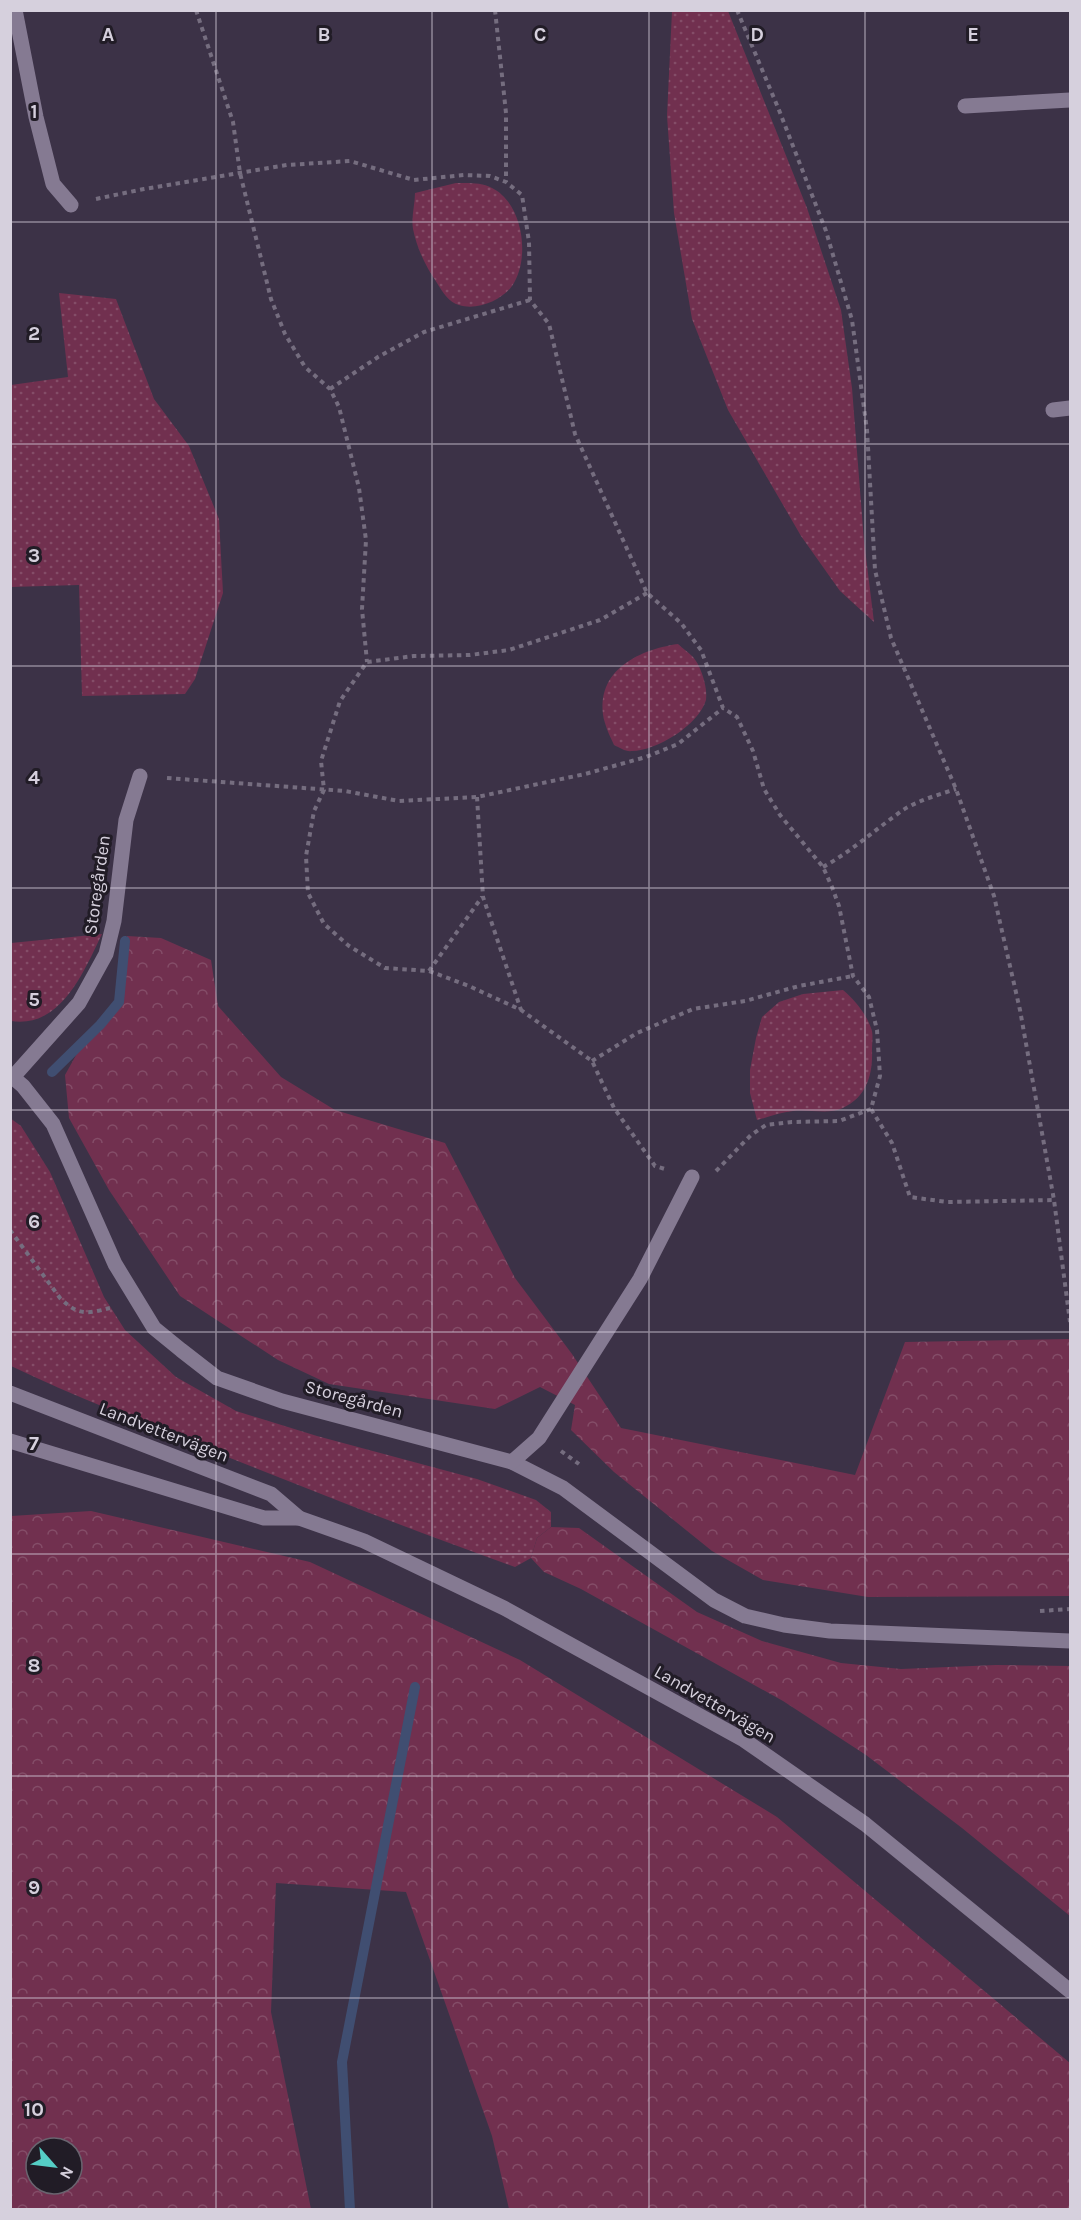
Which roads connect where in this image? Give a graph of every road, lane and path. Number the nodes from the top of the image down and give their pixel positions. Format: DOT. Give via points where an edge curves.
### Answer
graph roads {
  1 [pos="15,10"];
  2 [pos="196,10"];
  3 [pos="495,10"];
  4 [pos="737,10"];
  5 [pos="1071,100"];
  6 [pos="965,106"];
  7 [pos="240,173"];
  8 [pos="506,182"];
  9 [pos="70,205"];
  10 [pos="530,300"];
  11 [pos="330,389"];
  12 [pos="1071,408"];
  13 [pos="1053,410"];
  14 [pos="647,593"];
  15 [pos="367,663"];
  16 [pos="723,708"];
  17 [pos="140,776"];
  18 [pos="956,789"];
  19 [pos="324,790"];
  20 [pos="477,796"];
  21 [pos="823,867"];
  22 [pos="483,897"];
  23 [pos="429,971"];
  24 [pos="853,976"];
  25 [pos="521,1010"];
  26 [pos="592,1061"];
  27 [pos="12,1076"];
  28 [pos="871,1109"];
  29 [pos="692,1177"];
  30 [pos="1054,1200"];
  31 [pos="10,1230"];
  32 [pos="138,1301"];
  33 [pos="1071,1322"];
  34 [pos="10,1394"];
  35 [pos="10,1441"];
  36 [pos="512,1462"];
  37 [pos="298,1518"];
  38 [pos="1071,1641"];
  39 [pos="1071,1991"];
  1 -- 9 [label="street" via="53,184"];
  2 -- 7 [label="path" via="233,122"];
  3 -- 8 [label="path" via="506,113"];
  4 -- 18 [label="path" via="826,231 852,320 867,430 874,570 891,638"];
  5 -- 6 [label="street"];
  7 -- 8 [label="path" via="350,161 414,180 465,174"];
  7 -- 9 [label="path"];
  7 -- 11 [label="path" via="271,299 285,334 305,367"];
  8 -- 10 [label="path" via="522,195 529,242"];
  10 -- 11 [label="path" via="424,332"];
  10 -- 14 [label="path" via="549,324 576,434"];
  11 -- 15 [label="path" via="339,407 359,488 366,540 362,609"];
  12 -- 13 [label="street"];
  14 -- 15 [label="path" via="600,620 509,650"];
  14 -- 16 [label="path" via="681,623 701,650"];
  15 -- 19 [label="path" via="340,701 321,761"];
  16 -- 20 [label="path" via="678,744 646,757"];
  16 -- 21 [label="path" via="737,717 753,750 764,789 780,815"];
  17 -- 19 [label="path"];
  17 -- 27 [label="street, Storegården" via="126,820 114,921 106,954 79,1003"];
  18 -- 21 [label="path" via="905,809"];
  18 -- 30 [label="path" via="994,896 1020,1010"];
  19 -- 20 [label="path" via="399,801"];
  19 -- 23 [label="path" via="314,811 306,856 308,893 324,924 349,946 385,968"];
  20 -- 22 [label="path"];
  21 -- 24 [label="path" via="839,906"];
  22 -- 23 [label="path"];
  22 -- 25 [label="path"];
  23 -- 25 [label="path"];
  24 -- 26 [label="path" via="693,1009 637,1034"];
  24 -- 28 [label="path" via="869,997 878,1030 880,1076"];
  25 -- 26 [label="path"];
  26 -- 29 [label="path" via="614,1108 655,1166"];
  27 -- 32 [label="street, Storegården" via="53,1124 115,1264"];
  28 -- 29 [label="path" via="839,1121 766,1125 751,1135 718,1171"];
  28 -- 30 [label="path" via="892,1143 910,1197 947,1203"];
  29 -- 36 [label="street" via="640,1279 539,1438"];
  30 -- 33 [label="path"];
  31 -- 32 [label="path" via="60,1298 79,1312 91,1313"];
  32 -- 36 [label="street, Storegården" via="154,1328 217,1378 282,1401"];
  34 -- 37 [label="street, Landvettervägen" via="271,1494"];
  35 -- 37 [label="street, Landvettervägen" via="264,1518"];
  36 -- 38 [label="street, Storegården" via="563,1488 714,1600 745,1616 831,1631"];
  37 -- 39 [label="street, Landvettervägen" via="364,1541 504,1608 744,1740 865,1824"];
}
